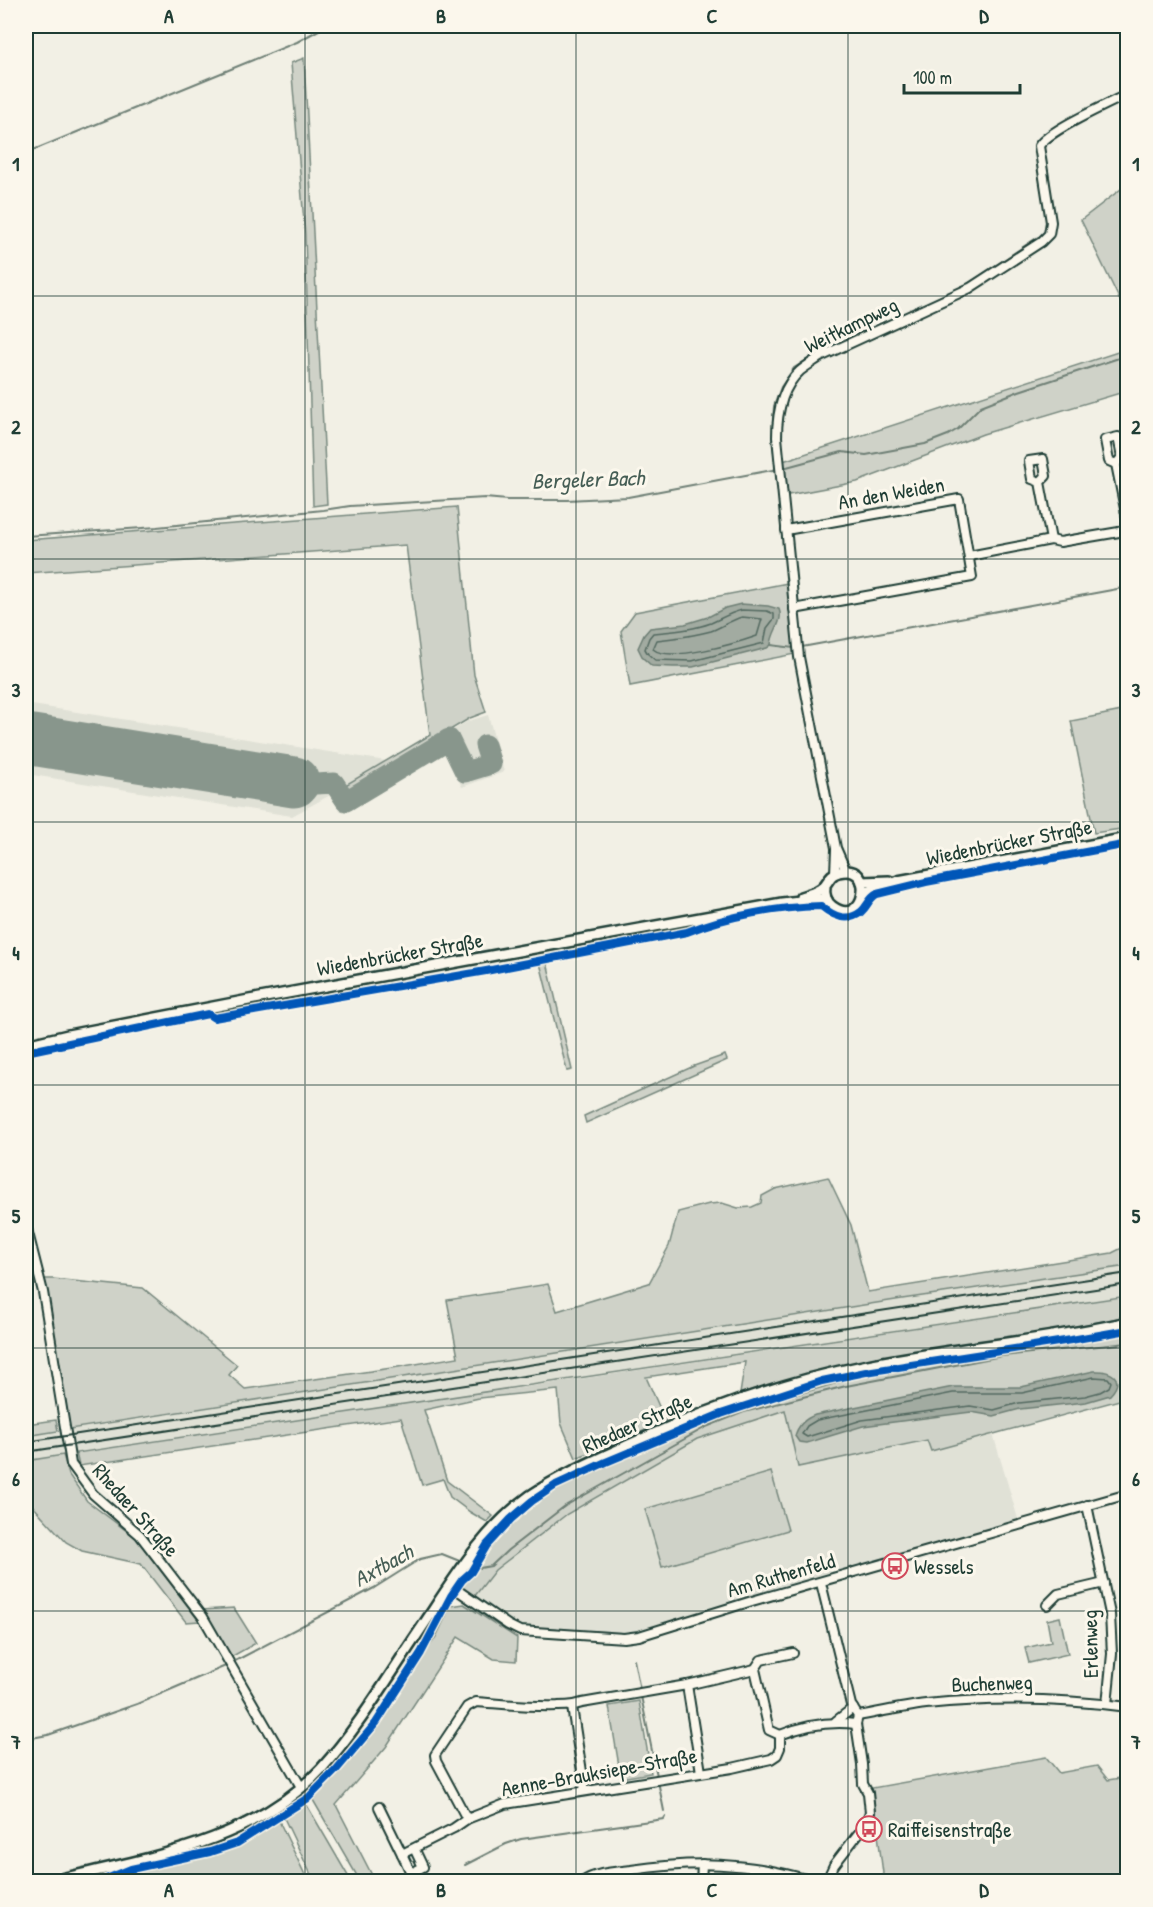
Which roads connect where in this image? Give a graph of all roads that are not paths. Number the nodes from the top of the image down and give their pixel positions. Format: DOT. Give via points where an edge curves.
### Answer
graph roads {
  1 [pos="1128,94"];
  2 [pos="1116,464"];
  3 [pos="1040,482"];
  4 [pos="1128,525"];
  5 [pos="786,530"];
  6 [pos="1051,540"];
  7 [pos="969,556"];
  8 [pos="794,609"];
  9 [pos="1128,838"];
  10 [pos="836,848"];
  11 [pos="846,871"];
  12 [pos="835,873"];
  13 [pos="898,881"];
  14 [pos="862,882"];
  15 [pos="825,886"];
  16 [pos="864,893"];
  17 [pos="826,900"];
  18 [pos="782,903"];
  19 [pos="26,1045"];
  20 [pos="26,1225"];
  21 [pos="1128,1323"];
  22 [pos="1128,1494"];
  23 [pos="1087,1505"];
  24 [pos="821,1583"];
  25 [pos="1104,1583"];
  26 [pos="450,1585"];
  27 [pos="1047,1605"];
  28 [pos="793,1653"];
  29 [pos="755,1669"];
  30 [pos="687,1685"];
  31 [pos="1107,1704"];
  32 [pos="572,1707"];
  33 [pos="853,1707"];
  34 [pos="1128,1707"];
  35 [pos="857,1720"];
  36 [pos="836,1721"];
  37 [pos="780,1735"];
  38 [pos="701,1772"];
  39 [pos="301,1787"];
  40 [pos="585,1791"];
  41 [pos="379,1807"];
  42 [pos="467,1819"];
  43 [pos="414,1848"];
  44 [pos="402,1854"];
  45 [pos="702,1864"];
  46 [pos="48,1881"];
  47 [pos="582,1881"];
  48 [pos="701,1881"];
  49 [pos="817,1881"];
  50 [pos="826,1881"];
  1 -- 5 [label="street, Weitkampweg" via="1041,142 1051,222 1049,234 1041,242 970,288 820,357 798,372 779,406 777,437"];
  2 -- 4 [label="street"];
  3 -- 6 [label="street"];
  4 -- 6 [label="street" via="1119,532 1060,542"];
  5 -- 7 [label="street, An den Weiden" via="959,499"];
  5 -- 8 [label="street, Weitkampweg"];
  6 -- 7 [label="street"];
  7 -- 8 [label="street, An den Weiden" via="972,576"];
  8 -- 10 [label="street, Weitkampweg"];
  9 -- 13 [label="street, Wiedenbrücker Straße"];
  10 -- 11 [label="street"];
  10 -- 12 [label="street"];
  11 -- 12 [label="street"];
  11 -- 14 [label="street"];
  12 -- 15 [label="street"];
  13 -- 14 [label="street"];
  13 -- 16 [label="street"];
  14 -- 16 [label="street"];
  15 -- 17 [label="street"];
  15 -- 18 [label="street"];
  16 -- 17 [label="street" via="859,904 847,910 835,908"];
  17 -- 18 [label="street"];
  18 -- 19 [label="street, Wiedenbrücker Straße" via="249,1000"];
  20 -- 39 [label="street, Rhedaer Straße" via="43,1292 71,1464 93,1494 140,1535 203,1617"];
  21 -- 26 [label="street, Rhedaer Straße" via="865,1366 754,1395 683,1420 552,1481 507,1514"];
  22 -- 23 [label="street, Am Ruthenfeld"];
  23 -- 24 [label="street, Am Ruthenfeld"];
  23 -- 25 [label="street, Erlenweg"];
  24 -- 26 [label="street, Am Ruthenfeld" via="624,1638 520,1631"];
  24 -- 33 [label="street"];
  25 -- 27 [label="street, Erlenweg" via="1058,1594"];
  25 -- 31 [label="street, Erlenweg" via="1112,1636"];
  26 -- 39 [label="street, Rhedaer Straße" via="347,1736"];
  28 -- 29 [label="street" via="761,1660"];
  29 -- 30 [label="street"];
  29 -- 37 [label="street" via="769,1730"];
  30 -- 32 [label="street"];
  30 -- 38 [label="street"];
  31 -- 34 [label="street, Buchenweg"];
  31 -- 35 [label="street, Buchenweg" via="1062,1700 971,1701 925,1705"];
  32 -- 40 [label="street"];
  32 -- 42 [label="street" via="476,1702 466,1707 435,1755"];
  33 -- 35 [label="street"];
  33 -- 36 [label="street"];
  35 -- 36 [label="street"];
  35 -- 50 [label="street" via="863,1784 870,1812"];
  36 -- 37 [label="street"];
  37 -- 38 [label="street, Aenne-Brauksiepe-Straße" via="780,1748 771,1759"];
  38 -- 40 [label="street, Aenne-Brauksiepe-Straße"];
  39 -- 46 [label="street, Rhedaer Straße" via="275,1807 229,1832 163,1854"];
  40 -- 42 [label="street, Aenne-Brauksiepe-Straße" via="505,1804"];
  41 -- 44 [label="street"];
  42 -- 43 [label="street, Aenne-Brauksiepe-Straße"];
  43 -- 44 [label="street, Aenne-Brauksiepe-Straße"];
  43 -- 44 [label="street" via="423,1867 411,1873"];
  45 -- 47 [label="street" via="598,1874"];
  45 -- 48 [label="street"];
  45 -- 49 [label="street" via="735,1865"];
}
